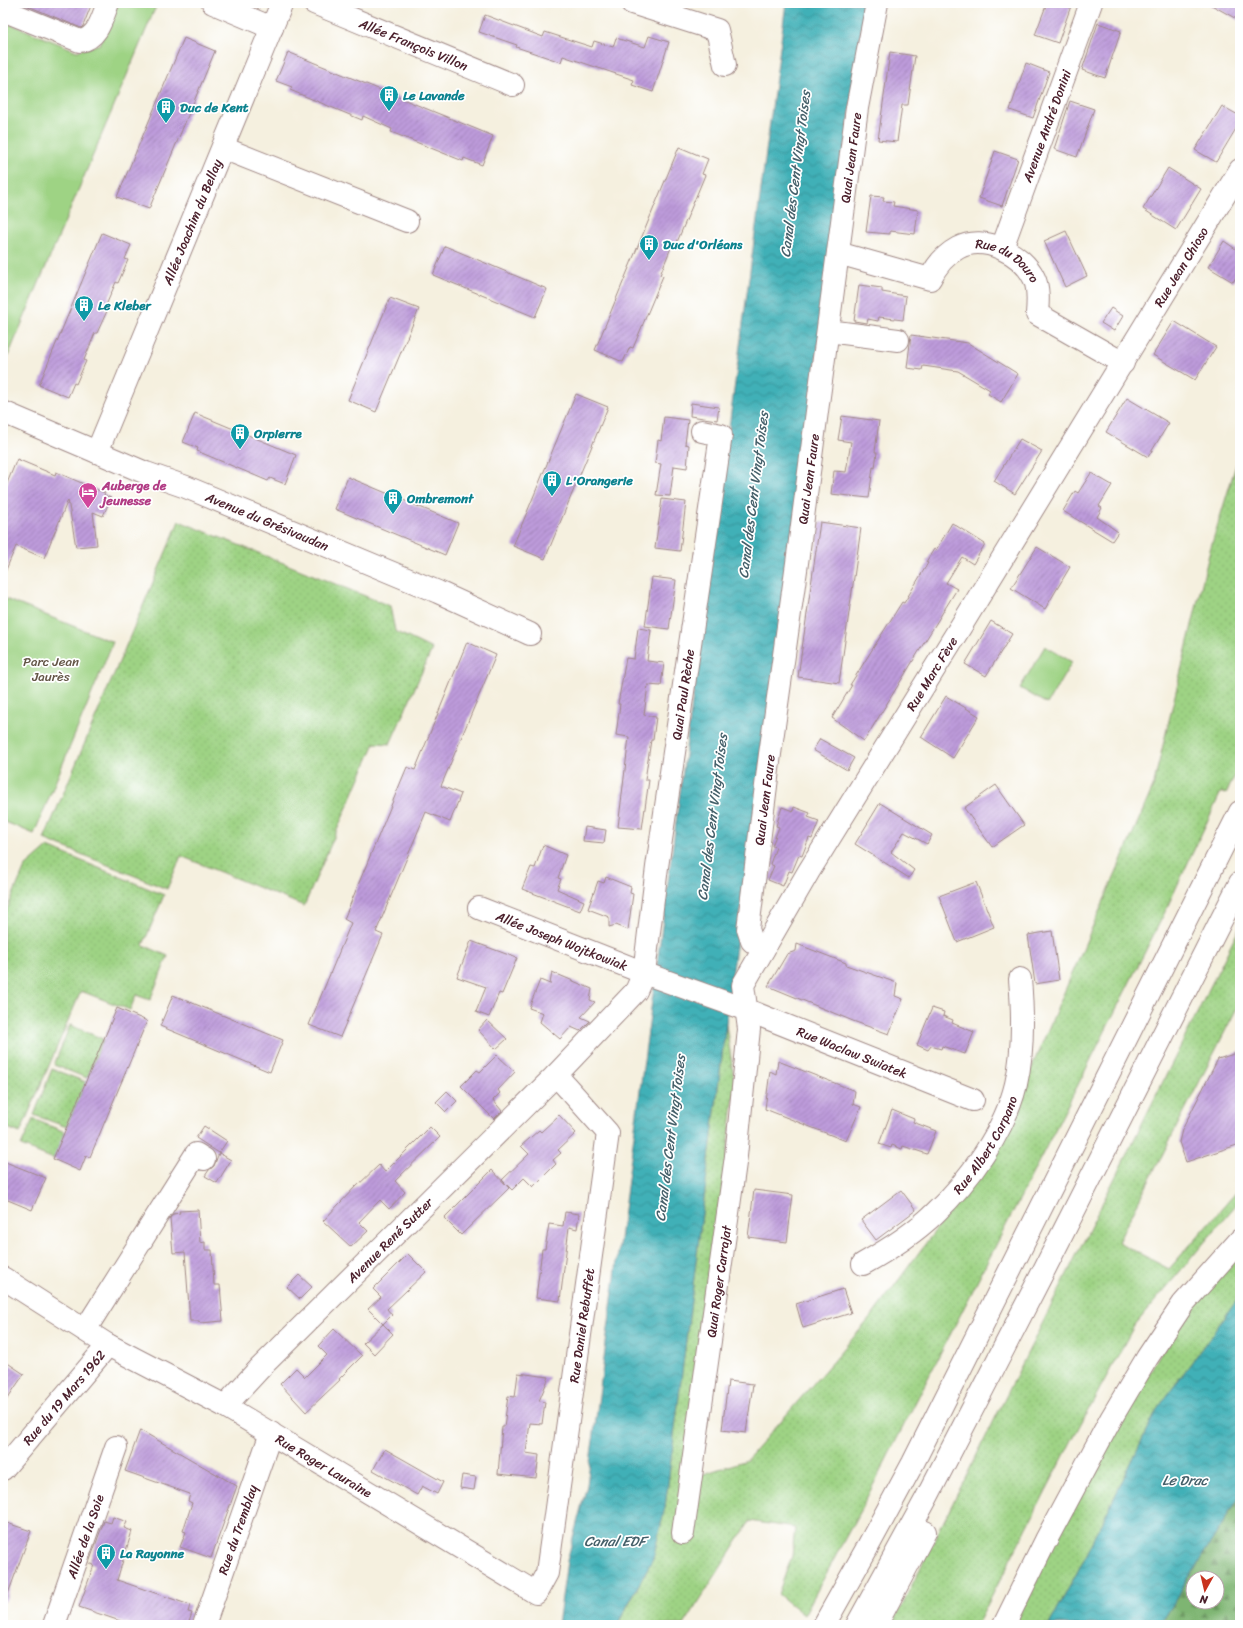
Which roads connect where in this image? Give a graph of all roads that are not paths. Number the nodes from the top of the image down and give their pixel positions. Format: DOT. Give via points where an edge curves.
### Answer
graph roads {
  1 [pos="108,3"];
  2 [pos="213,3"];
  3 [pos="282,3"];
  4 [pos="314,3"];
  5 [pos="632,3"];
  6 [pos="877,3"];
  7 [pos="1091,3"];
  8 [pos="657,7"];
  9 [pos="3,10"];
  10 [pos="272,28"];
  11 [pos="725,65"];
  12 [pos="513,85"];
  13 [pos="223,148"];
  14 [pos="1240,170"];
  15 [pos="407,221"];
  16 [pos="1002,248"];
  17 [pos="838,253"];
  18 [pos="828,331"];
  19 [pos="898,340"];
  20 [pos="1123,363"];
  21 [pos="4,414"];
  22 [pos="702,431"];
  23 [pos="97,452"];
  24 [pos="530,634"];
  25 [pos="1240,812"];
  26 [pos="1240,883"];
  27 [pos="480,908"];
  28 [pos="763,950"];
  29 [pos="648,975"];
  30 [pos="1020,979"];
  31 [pos="743,985"];
  32 [pos="743,1015"];
  33 [pos="556,1075"];
  34 [pos="973,1100"];
  35 [pos="204,1159"];
  36 [pos="1240,1240"];
  37 [pos="863,1264"];
  38 [pos="1041,1276"];
  39 [pos="3,1278"];
  40 [pos="85,1330"];
  41 [pos="108,1345"];
  42 [pos="225,1406"];
  43 [pos="271,1433"];
  44 [pos="116,1447"];
  45 [pos="3,1469"];
  46 [pos="683,1533"];
  47 [pos="536,1593"];
  48 [pos="54,1625"];
  49 [pos="204,1625"];
  50 [pos="824,1625"];
  51 [pos="857,1625"];
  52 [pos="876,1625"];
  53 [pos="1004,1625"];
  1 -- 9 [label="main road" via="95,33 88,40 80,41"];
  2 -- 10 [label="main road"];
  3 -- 10 [label="main road, Allée Joachim du Bellay"];
  4 -- 12 [label="main road, Allée François Villon"];
  5 -- 8 [label="main road"];
  6 -- 17 [label="main road, Quai Jean Faure" via="857,108"];
  7 -- 16 [label="main road, Avenue André Donini"];
  8 -- 11 [label="main road" via="717,30"];
  10 -- 13 [label="main road, Allée Joachim du Bellay"];
  13 -- 15 [label="main road, Allée Joachim du Bellay"];
  13 -- 23 [label="main road, Allée Joachim du Bellay"];
  14 -- 20 [label="main road, Rue Jean Chioso"];
  16 -- 17 [label="main road, Rue du Douro" via="982,244 959,247 941,261 930,279"];
  16 -- 20 [label="main road, Rue du Douro" via="1018,258 1034,278 1037,314"];
  17 -- 18 [label="main road, Quai Jean Faure"];
  18 -- 19 [label="main road"];
  18 -- 28 [label="main road, Quai Jean Faure" via="748,929 752,941"];
  20 -- 28 [label="main road, Rue Marc Fève" via="809,871"];
  21 -- 23 [label="main road, Avenue du Grésivaudan"];
  22 -- 29 [label="main road, Quai Paul Rèche" via="721,435 657,867"];
  23 -- 24 [label="main road, Avenue du Grésivaudan" via="438,592"];
  25 -- 50 [label="main road" via="916,1456"];
  26 -- 38 [label="main road"];
  27 -- 29 [label="main road, Allée Joseph Wojtkowiak"];
  28 -- 31 [label="main road, Rue Marc Fève"];
  29 -- 32 [label="main road, Allée Joseph Wojtkowiak"];
  29 -- 33 [label="main road, Avenue René Sutter" via="636,991"];
  30 -- 37 [label="main road, Rue Albert Carpano" via="1022,1044 1018,1072 1006,1114 991,1143 962,1184 934,1214 907,1237"];
  31 -- 32 [label="main road, Quai Roger Carrajat"];
  32 -- 34 [label="main road, Rue Waclaw Swiatek"];
  32 -- 46 [label="main road, Quai Roger Carrajat" via="736,1156"];
  33 -- 42 [label="main road, Avenue René Sutter" via="261,1367"];
  33 -- 47 [label="main road, Rue Daniel Rebuffet" via="608,1133 548,1573"];
  35 -- 40 [label="main road" via="196,1154"];
  36 -- 53 [label="main road" via="1183,1304 1147,1358 1112,1417"];
  38 -- 51 [label="main road" via="930,1492"];
  38 -- 52 [label="main road" via="1038,1309"];
  39 -- 40 [label="main road, Rue Roger Lauraine"];
  40 -- 41 [label="main road, Rue Roger Lauraine"];
  41 -- 42 [label="main road, Rue Roger Lauraine"];
  41 -- 45 [label="main road, Rue du 19 Mars 1962"];
  42 -- 43 [label="main road, Rue Roger Lauraine"];
  43 -- 47 [label="main road, Rue Roger Lauraine"];
  43 -- 49 [label="main road, Rue du Tremblay"];
  44 -- 48 [label="main road, Allée de la Soie"];
}
